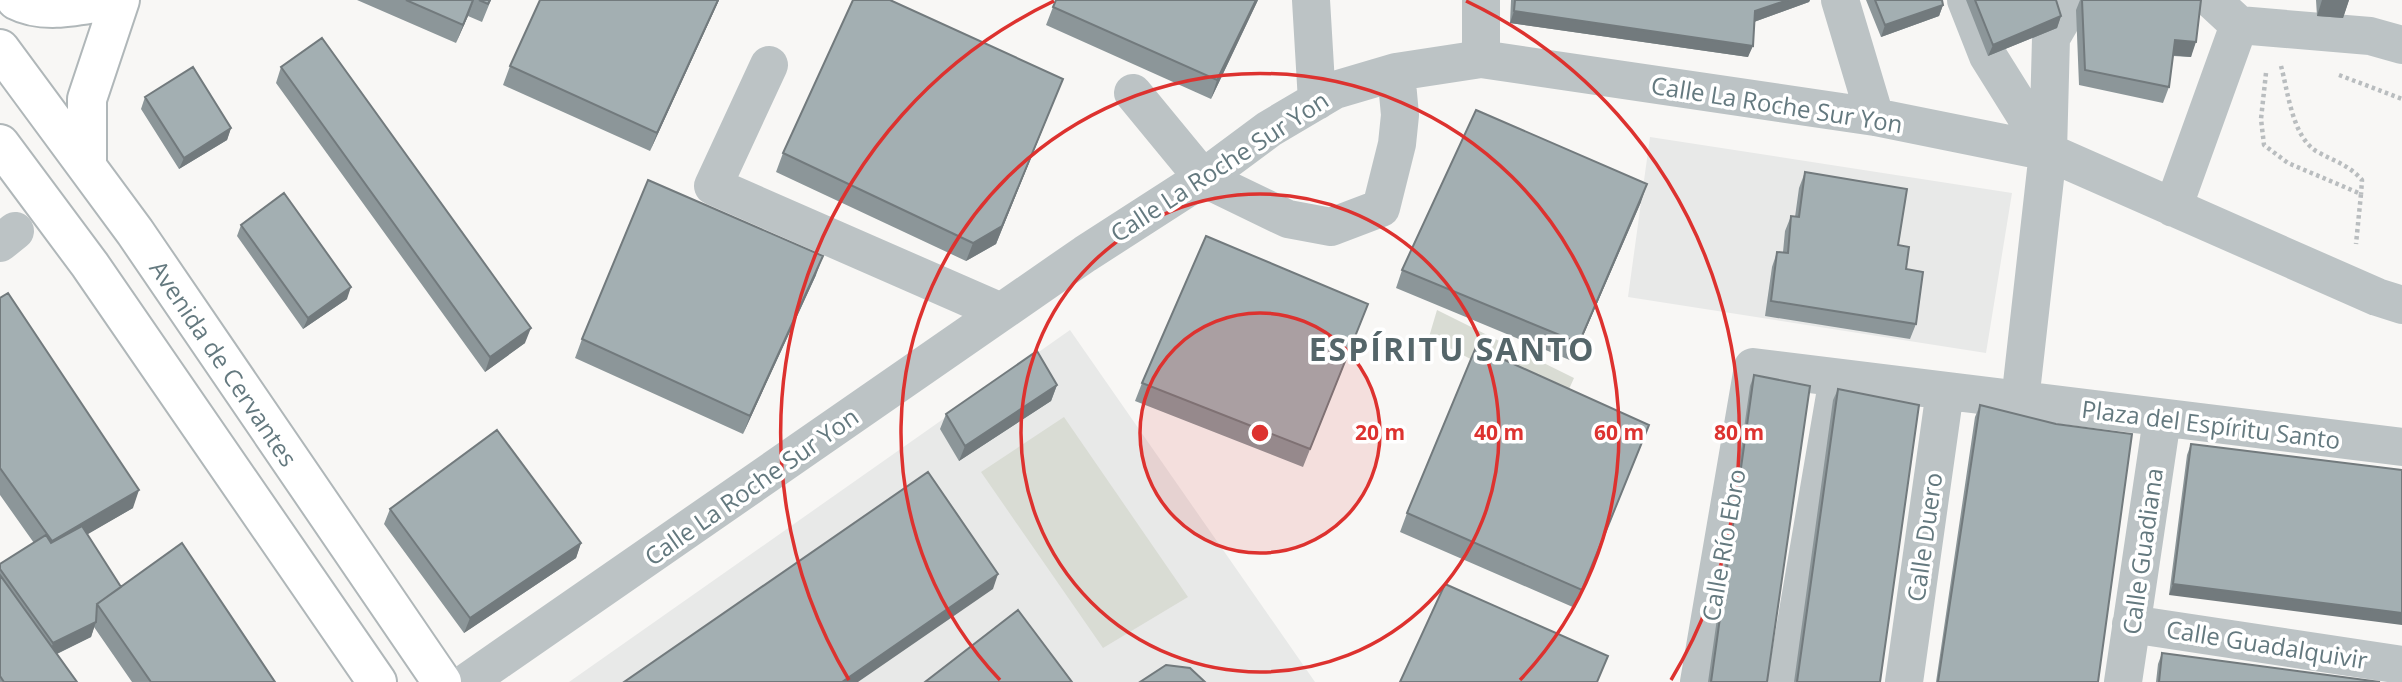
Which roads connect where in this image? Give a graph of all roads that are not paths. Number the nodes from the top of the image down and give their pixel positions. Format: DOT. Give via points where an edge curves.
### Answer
graph roads {
  1 [pos="16,0"];
  2 [pos="111,0"];
  3 [pos="120,0"];
  4 [pos="1311,0"];
  5 [pos="1481,0"];
  6 [pos="1840,0"];
  7 [pos="1966,0"];
  8 [pos="2073,0"];
  9 [pos="2225,12"];
  10 [pos="2402,45"];
  11 [pos="0,49"];
  12 [pos="1481,60"];
  13 [pos="769,65"];
  14 [pos="1396,72"];
  15 [pos="1133,93"];
  16 [pos="1317,101"];
  17 [pos="1875,117"];
  18 [pos="0,144"];
  19 [pos="2048,152"];
  20 [pos="87,166"];
  21 [pos="1203,178"];
  22 [pos="0,186"];
  23 [pos="41,202"];
  24 [pos="2173,208"];
  25 [pos="2402,305"];
  26 [pos="1001,312"];
  27 [pos="1753,367"];
  28 [pos="1838,377"];
  29 [pos="1945,391"];
  30 [pos="2043,414"];
  31 [pos="2162,419"];
  32 [pos="2402,447"];
  33 [pos="2132,624"];
  34 [pos="2402,665"];
  35 [pos="377,682"];
  36 [pos="442,682"];
  37 [pos="467,682"];
  38 [pos="1699,682"];
  39 [pos="1786,682"];
  40 [pos="1903,682"];
  41 [pos="2123,682"];
  1 -- 2 [label="main road" via="27,6 66,8"];
  3 -- 20 [label="main road" via="87,99"];
  4 -- 16 [label="street"];
  5 -- 12 [label="street"];
  6 -- 17 [label="street"];
  7 -- 19 [label="street" via="1988,56"];
  8 -- 19 [label="street" via="2051,38"];
  9 -- 10 [label="street"];
  9 -- 24 [label="street"];
  11 -- 20 [label="main road, Avenida de Cervantes"];
  12 -- 14 [label="street, Calle La Roche Sur Yon"];
  12 -- 17 [label="street, Calle La Roche Sur Yon"];
  13 -- 26 [label="street" via="713,186"];
  14 -- 16 [label="street, Calle La Roche Sur Yon" via="1335,90"];
  14 -- 21 [label="street" via="1401,115 1381,208 1331,228 1288,219"];
  15 -- 21 [label="street"];
  16 -- 21 [label="street, Calle La Roche Sur Yon" via="1269,129"];
  17 -- 19 [label="street, Calle La Roche Sur Yon"];
  18 -- 23 [label="main road"];
  19 -- 24 [label="street, Calle La Roche Sur Yon"];
  19 -- 30 [label="street"];
  20 -- 36 [label="main road, Avenida de Cervantes"];
  21 -- 26 [label="street, Calle La Roche Sur Yon"];
  22 -- 23 [label="main road"];
  23 -- 35 [label="main road" via="90,265"];
  24 -- 25 [label="street, Calle La Roche Sur Yon"];
  26 -- 37 [label="street, Calle La Roche Sur Yon"];
  27 -- 28 [label="street, Plaza del Espíritu Santo"];
  27 -- 38 [label="street, Calle Río Ebro"];
  28 -- 29 [label="street, Plaza del Espíritu Santo"];
  28 -- 39 [label="street"];
  29 -- 30 [label="street, Plaza del Espíritu Santo"];
  29 -- 40 [label="street, Calle Duero"];
  30 -- 31 [label="street, Plaza del Espíritu Santo"];
  31 -- 32 [label="street, Plaza del Espíritu Santo"];
  31 -- 33 [label="street, Calle Guadiana" via="2163,517"];
  33 -- 34 [label="street, Calle Guadalquivir"];
  33 -- 41 [label="street, Calle Guadiana"];
}
